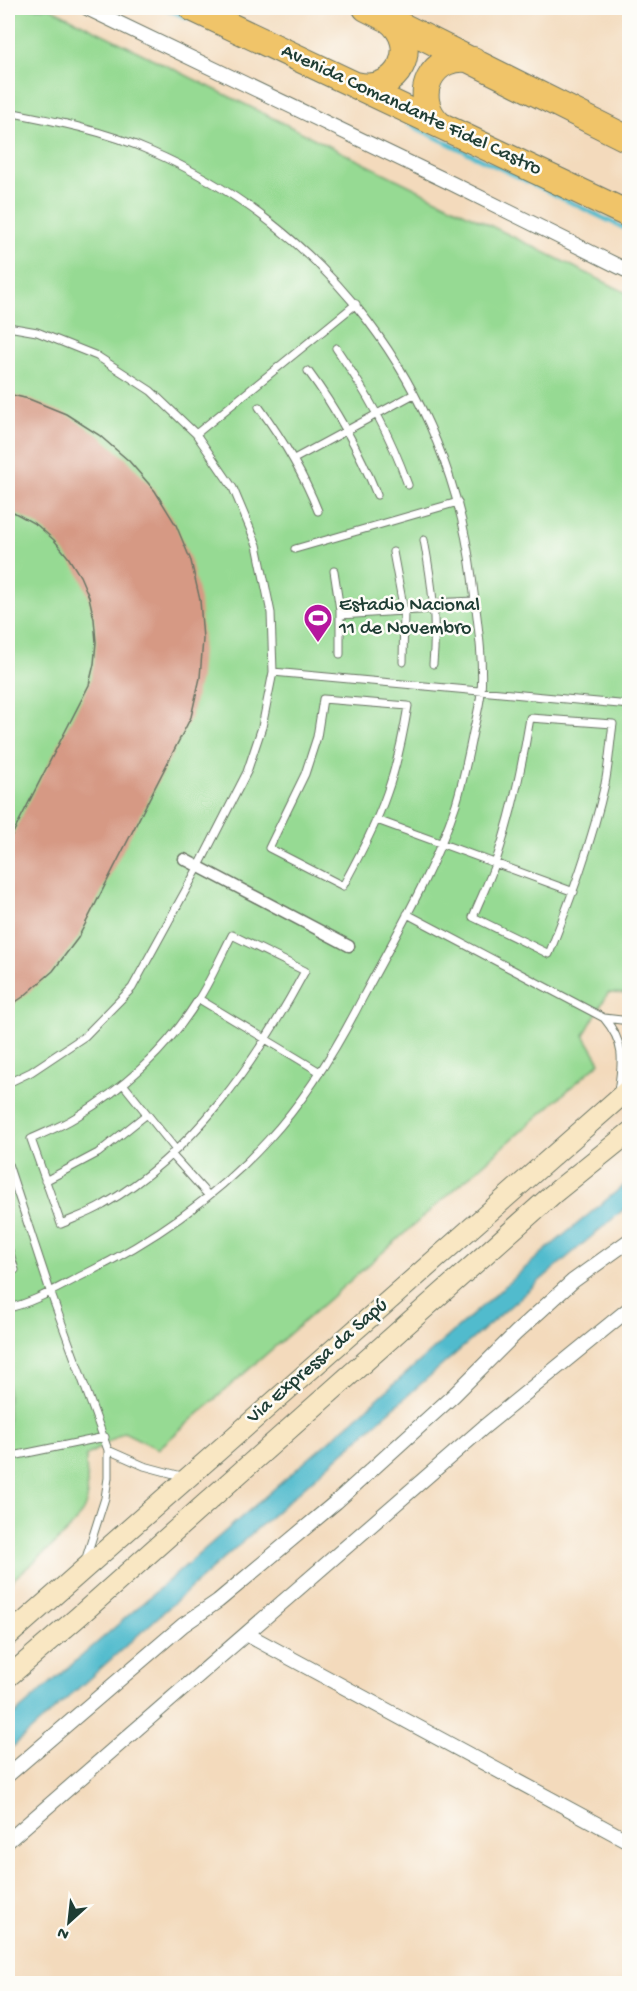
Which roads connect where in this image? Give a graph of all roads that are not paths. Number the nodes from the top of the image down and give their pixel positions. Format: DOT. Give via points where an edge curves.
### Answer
graph roads {
  1 [pos="87,8"];
  2 [pos="192,8"];
  3 [pos="376,12"];
  4 [pos="473,60"];
  5 [pos="356,85"];
  6 [pos="8,112"];
  7 [pos="440,125"];
  8 [pos="630,140"];
  9 [pos="630,215"];
  10 [pos="630,272"];
  11 [pos="356,304"];
  12 [pos="8,327"];
  13 [pos="336,348"];
  14 [pos="309,370"];
  15 [pos="414,394"];
  16 [pos="259,407"];
  17 [pos="378,413"];
  18 [pos="348,430"];
  19 [pos="196,434"];
  20 [pos="294,459"];
  21 [pos="408,485"];
  22 [pos="377,495"];
  23 [pos="458,502"];
  24 [pos="318,511"];
  25 [pos="424,540"];
  26 [pos="295,549"];
  27 [pos="393,552"];
  28 [pos="334,571"];
  29 [pos="475,601"];
  30 [pos="434,606"];
  31 [pos="404,611"];
  32 [pos="340,615"];
  33 [pos="339,654"];
  34 [pos="403,662"];
  35 [pos="433,664"];
  36 [pos="273,672"];
  37 [pos="481,691"];
  38 [pos="630,705"];
  39 [pos="376,820"];
  40 [pos="441,843"];
  41 [pos="184,860"];
  42 [pos="495,864"];
  43 [pos="199,866"];
  44 [pos="574,892"];
  45 [pos="407,914"];
  46 [pos="349,946"];
  47 [pos="199,999"];
  48 [pos="604,1018"];
  49 [pos="630,1021"];
  50 [pos="266,1039"];
  51 [pos="320,1072"];
  52 [pos="8,1083"];
  53 [pos="123,1084"];
  54 [pos="623,1094"];
  55 [pos="147,1114"];
  56 [pos="630,1132"];
  57 [pos="173,1152"];
  58 [pos="8,1164"];
  59 [pos="45,1181"];
  60 [pos="208,1195"];
  61 [pos="630,1240"];
  62 [pos="8,1247"];
  63 [pos="8,1271"];
  64 [pos="50,1291"];
  65 [pos="8,1308"];
  66 [pos="630,1308"];
  67 [pos="105,1437"];
  68 [pos="108,1450"];
  69 [pos="8,1457"];
  70 [pos="188,1477"];
  71 [pos="82,1570"];
  72 [pos="248,1635"];
  73 [pos="8,1636"];
  74 [pos="8,1677"];
  75 [pos="8,1775"];
  76 [pos="8,1841"];
  77 [pos="630,1842"];
  1 -- 10 [label="street"];
  2 -- 5 [label="highway, Avenida Comandante Fidel Castro"];
  3 -- 4 [label="highway"];
  3 -- 5 [label="highway" via="395,25 402,36 405,48 401,66 382,84"];
  4 -- 7 [label="highway" via="445,63 429,80 426,103"];
  4 -- 8 [label="highway"];
  5 -- 7 [label="highway, Avenida Comandante Fidel Castro"];
  6 -- 11 [label="lane" via="87,130 146,149 194,171 239,198 281,231 321,265"];
  7 -- 9 [label="highway, Avenida Comandante Fidel Castro"];
  11 -- 15 [label="lane"];
  11 -- 19 [label="lane"];
  12 -- 19 [label="lane" via="37,332 97,356 151,391"];
  13 -- 17 [label="lane"];
  14 -- 18 [label="lane"];
  15 -- 17 [label="lane"];
  15 -- 23 [label="lane" via="439,446"];
  16 -- 20 [label="lane"];
  17 -- 18 [label="lane"];
  17 -- 21 [label="lane"];
  18 -- 20 [label="lane"];
  18 -- 22 [label="lane"];
  19 -- 36 [label="lane" via="233,488 257,545 271,613"];
  20 -- 24 [label="lane"];
  23 -- 26 [label="lane"];
  23 -- 29 [label="lane"];
  25 -- 30 [label="lane"];
  27 -- 31 [label="lane"];
  28 -- 32 [label="lane"];
  29 -- 30 [label="lane"];
  29 -- 37 [label="lane"];
  30 -- 31 [label="lane"];
  30 -- 35 [label="lane"];
  31 -- 32 [label="lane"];
  31 -- 34 [label="lane"];
  32 -- 33 [label="lane"];
  36 -- 37 [label="lane"];
  36 -- 43 [label="lane" via="262,727 247,772"];
  37 -- 38 [label="lane"];
  37 -- 40 [label="lane" via="466,768"];
  39 -- 39 [label="lane" via="396,764 408,706 323,699 317,737 305,774 269,848 343,886"];
  39 -- 40 [label="lane"];
  40 -- 42 [label="lane"];
  40 -- 45 [label="lane"];
  41 -- 43 [label="street"];
  42 -- 44 [label="lane"];
  42 -- 44 [label="lane" via="473,917 549,954"];
  42 -- 44 [label="lane" via="522,767 530,718 613,724 605,783"];
  43 -- 46 [label="street"];
  43 -- 52 [label="lane" via="132,987 85,1036"];
  45 -- 48 [label="lane"];
  45 -- 51 [label="lane" via="345,1033"];
  47 -- 50 [label="lane"];
  47 -- 50 [label="lane" via="232,935 304,971"];
  47 -- 53 [label="lane" via="154,1056"];
  48 -- 49 [label="lane"];
  48 -- 54 [label="lane" via="620,1043"];
  50 -- 51 [label="lane"];
  50 -- 57 [label="lane" via="232,1087"];
  51 -- 60 [label="lane" via="268,1140"];
  53 -- 55 [label="lane"];
  53 -- 59 [label="lane" via="75,1118 31,1139"];
  54 -- 70 [label="main road, Via Expressa da Sapú"];
  55 -- 57 [label="lane"];
  55 -- 59 [label="lane" via="98,1153"];
  56 -- 74 [label="main road, Via Expressa da Sapú" via="553,1194"];
  57 -- 59 [label="lane" via="102,1206 62,1224"];
  57 -- 60 [label="lane"];
  58 -- 64 [label="lane"];
  60 -- 64 [label="lane" via="168,1227"];
  61 -- 75 [label="street" via="573,1281 336,1502"];
  62 -- 63 [label="lane" via="15,1270"];
  64 -- 65 [label="lane"];
  64 -- 67 [label="lane"];
  66 -- 72 [label="street" via="484,1427"];
  67 -- 68 [label="lane"];
  67 -- 69 [label="lane"];
  68 -- 70 [label="lane" via="144,1466"];
  68 -- 71 [label="lane" via="105,1498"];
  70 -- 71 [label="main road, Via Expressa da Sapú"];
  71 -- 73 [label="main road, Via Expressa da Sapú"];
  72 -- 76 [label="street"];
  72 -- 77 [label="street"];
}
